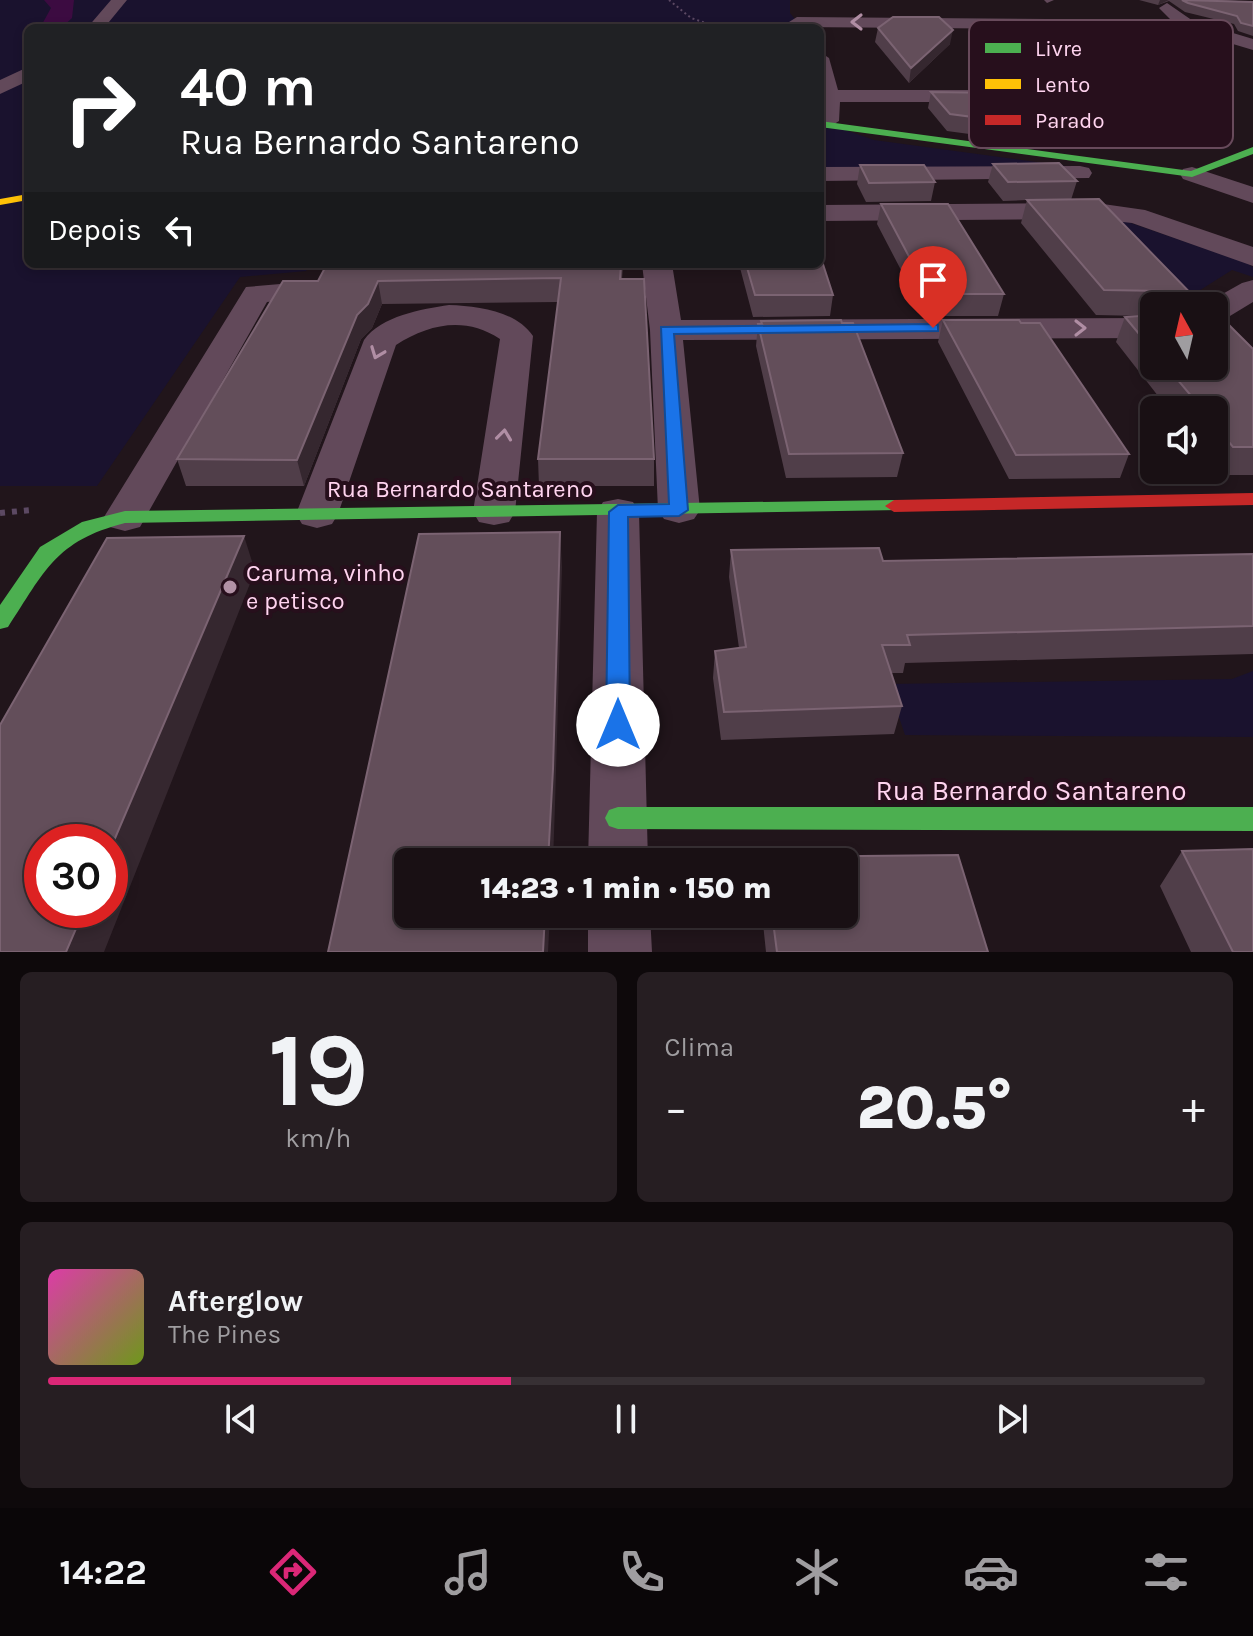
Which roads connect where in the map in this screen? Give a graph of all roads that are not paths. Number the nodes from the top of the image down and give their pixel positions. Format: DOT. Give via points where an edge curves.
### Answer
graph roads {
  1 [pos="119,0"];
  2 [pos="1151,3"];
  3 [pos="787,4"];
  4 [pos="1181,20"];
  5 [pos="98,24"];
  6 [pos="798,24"];
  7 [pos="824,25"];
  8 [pos="969,25"];
  9 [pos="1233,39"];
  10 [pos="1253,45"];
  11 [pos="824,73"];
  12 [pos="24,75"];
  13 [pos="0,88"];
  14 [pos="830,96"];
  15 [pos="969,96"];
  16 [pos="824,124"];
  17 [pos="969,144"];
  18 [pos="1001,148"];
  19 [pos="1253,150"];
  20 [pos="1080,173"];
  21 [pos="824,174"];
  22 [pos="1192,174"];
  23 [pos="1253,195"];
  24 [pos="24,198"];
  25 [pos="0,202"];
  26 [pos="824,213"];
  27 [pos="1253,257"];
  28 [pos="658,268"];
  29 [pos="1253,289"];
  30 [pos="292,292"];
  31 [pos="1228,304"];
  32 [pos="1140,328"];
  33 [pos="666,330"];
  34 [pos="1253,499"];
  35 [pos="679,510"];
  36 [pos="494,512"];
  37 [pos="618,512"];
  38 [pos="317,514"];
  39 [pos="125,517"];
  40 [pos="0,621"];
  41 [pos="1253,819"];
  42 [pos="618,840"];
  43 [pos="619,928"];
  44 [pos="620,952"];
  1 -- 5 [label="street"];
  2 -- 4 [label="street"];
  3 -- 6 [label="street"];
  8 -- 7 [label="street, one-way"];
  9 -- 10 [label="street"];
  11 -- 14 [label="street"];
  12 -- 13 [label="street"];
  14 -- 15 [label="street"];
  14 -- 16 [label="street"];
  16 -- 17 [label="street"];
  18 -- 22 [label="street"];
  19 -- 22 [label="street"];
  20 -- 21 [label="street"];
  22 -- 23 [label="street"];
  24 -- 25 [label="street"];
  26 -- 27 [label="street" via="1096,211 1136,216"];
  28 -- 33 [label="street"];
  29 -- 31 [label="street"];
  30 -- 39 [label="street" via="257,293"];
  33 -- 32 [label="street, one-way"];
  33 -- 35 [label="street"];
  34 -- 35 [label="street, Rua Bernardo Santareno"];
  35 -- 37 [label="street, Rua Bernardo Santareno"];
  36 -- 37 [label="street, Rua Bernardo Santareno"];
  36 -- 38 [label="street, Rua Bernardo Santareno"];
  36 -- 38 [label="street, one-way" via="517,336 476,315 452,315 421,318 381,340"];
  37 -- 42 [label="street"];
  38 -- 39 [label="street, Rua Bernardo Santareno"];
  39 -- 40 [label="street, Rua Bernardo Santareno" via="89,526 47,552"];
  41 -- 42 [label="street, Rua Bernardo Santareno"];
  43 -- 44 [label="street"];
}
